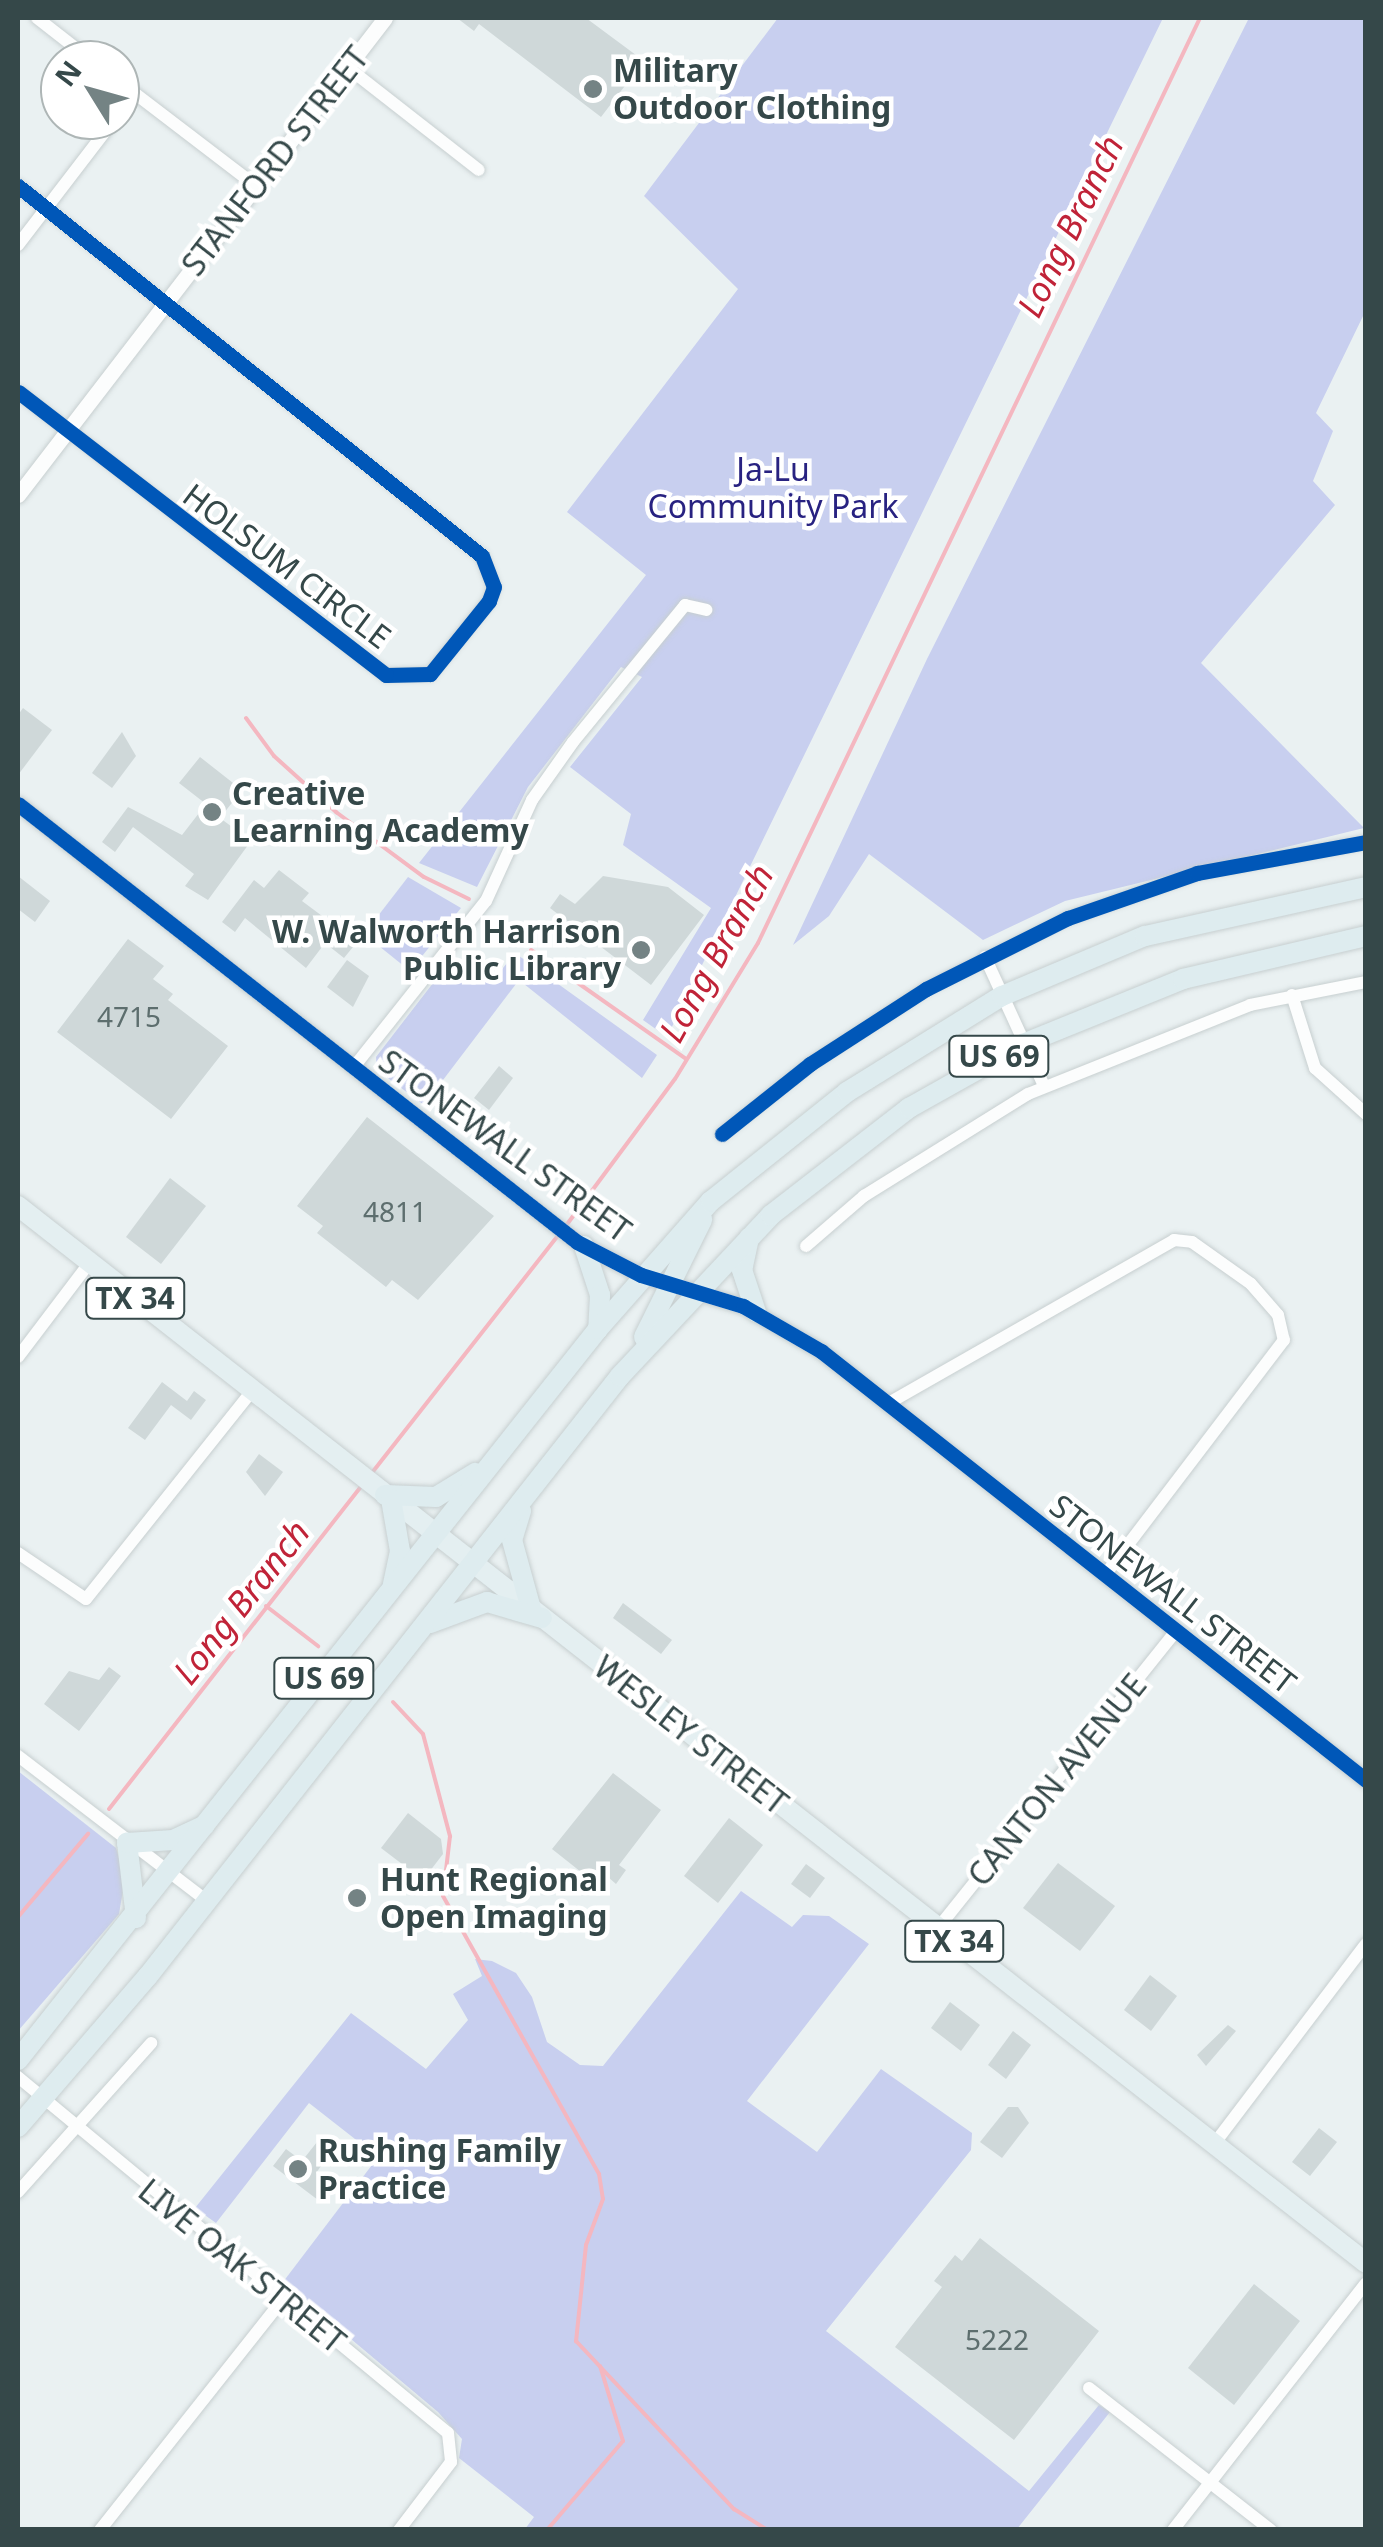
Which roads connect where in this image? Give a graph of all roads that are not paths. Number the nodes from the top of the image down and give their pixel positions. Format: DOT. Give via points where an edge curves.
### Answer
graph roads {
  1 [pos="37,18"];
  2 [pos="385,18"];
  3 [pos="66,40"];
  4 [pos="347,67"];
  5 [pos="140,98"];
  6 [pos="99,140"];
  7 [pos="479,170"];
  8 [pos="18,186"];
  9 [pos="256,186"];
  10 [pos="47,208"];
  11 [pos="18,245"];
  12 [pos="164,304"];
  13 [pos="18,392"];
  14 [pos="66,432"];
  15 [pos="18,495"];
  16 [pos="706,610"];
  17 [pos="18,804"];
  18 [pos="1366,842"];
  19 [pos="1366,887"];
  20 [pos="1366,936"];
  21 [pos="985,957"];
  22 [pos="1366,982"];
  23 [pos="1292,995"];
  24 [pos="1002,996"];
  25 [pos="1023,1044"];
  26 [pos="352,1068"];
  27 [pos="1044,1086"];
  28 [pos="1366,1114"];
  29 [pos="722,1134"];
  30 [pos="712,1201"];
  31 [pos="18,1206"];
  32 [pos="750,1236"];
  33 [pos="581,1244"];
  34 [pos="806,1246"];
  35 [pos="90,1262"];
  36 [pos="642,1275"];
  37 [pos="669,1284"];
  38 [pos="694,1290"];
  39 [pos="756,1312"];
  40 [pos="598,1329"];
  41 [pos="18,1357"];
  42 [pos="635,1358"];
  43 [pos="252,1391"];
  44 [pos="888,1404"];
  45 [pos="497,1457"];
  46 [pos="528,1493"];
  47 [pos="386,1495"];
  48 [pos="436,1535"];
  49 [pos="18,1553"];
  50 [pos="473,1564"];
  51 [pos="1105,1575"];
  52 [pos="390,1594"];
  53 [pos="536,1614"];
  54 [pos="424,1626"];
  55 [pos="1176,1631"];
  56 [pos="18,1756"];
  57 [pos="1366,1780"];
  58 [pos="212,1822"];
  59 [pos="119,1836"];
  60 [pos="170,1875"];
  61 [pos="207,1901"];
  62 [pos="136,1918"];
  63 [pos="938,1928"];
  64 [pos="1366,1944"];
  65 [pos="151,2042"];
  66 [pos="18,2060"];
  67 [pos="18,2077"];
  68 [pos="42,2101"];
  69 [pos="18,2126"];
  70 [pos="76,2132"];
  71 [pos="1214,2144"];
  72 [pos="18,2192"];
  73 [pos="1366,2263"];
  74 [pos="1366,2283"];
  75 [pos="283,2299"];
  76 [pos="1089,2388"];
  77 [pos="1210,2481"];
  78 [pos="100,2530"];
  79 [pos="399,2530"];
  80 [pos="1173,2530"];
  81 [pos="1270,2530"];
  1 -- 3 [label="street"];
  2 -- 4 [label="street, STANFORD STREET"];
  4 -- 7 [label="street"];
  4 -- 9 [label="street, STANFORD STREET"];
  5 -- 9 [label="street"];
  6 -- 10 [label="street"];
  8 -- 10 [label="street, HOLSUM CIRCLE"];
  9 -- 12 [label="street, STANFORD STREET"];
  10 -- 11 [label="street"];
  10 -- 12 [label="street, HOLSUM CIRCLE"];
  12 -- 14 [label="street, STANFORD STREET"];
  12 -- 14 [label="street, HOLSUM CIRCLE" via="482,556 494,587 490,601 440,666 404,678 364,661"];
  13 -- 14 [label="street, HOLSUM CIRCLE"];
  14 -- 15 [label="street, STANFORD STREET"];
  16 -- 26 [label="street" via="685,605 572,744 532,800 486,901"];
  17 -- 26 [label="street, STONEWALL STREET"];
  18 -- 21 [label="street" via="1136,891"];
  19 -- 24 [label="highway, US 69" via="1146,936"];
  20 -- 25 [label="highway, US 69" via="1183,979"];
  21 -- 24 [label="street"];
  21 -- 29 [label="street" via="810,1064"];
  22 -- 23 [label="street"];
  23 -- 27 [label="street" via="1161,1037"];
  23 -- 28 [label="street" via="1315,1068"];
  24 -- 25 [label="street"];
  24 -- 30 [label="highway, US 69" via="846,1092"];
  25 -- 27 [label="street"];
  25 -- 32 [label="highway, US 69" via="909,1108"];
  26 -- 33 [label="street, STONEWALL STREET"];
  27 -- 34 [label="street" via="864,1196"];
  30 -- 36 [label="highway, US 69"];
  30 -- 37 [label="highway"];
  31 -- 35 [label="main road, WESLEY STREET / TX 34"];
  32 -- 38 [label="highway, US 69"];
  32 -- 39 [label="highway" via="742,1270"];
  33 -- 36 [label="street, STONEWALL STREET"];
  33 -- 40 [label="highway" via="600,1295"];
  35 -- 41 [label="street"];
  35 -- 43 [label="main road, WESLEY STREET / TX 34"];
  36 -- 37 [label="street, STONEWALL STREET"];
  36 -- 40 [label="highway, US 69"];
  37 -- 38 [label="street, STONEWALL STREET"];
  37 -- 42 [label="highway"];
  38 -- 39 [label="street, STONEWALL STREET"];
  38 -- 42 [label="highway, US 69"];
  39 -- 44 [label="street, STONEWALL STREET"];
  40 -- 45 [label="highway, US 69"];
  42 -- 46 [label="highway, US 69"];
  43 -- 47 [label="main road, WESLEY STREET / TX 34"];
  43 -- 49 [label="street" via="86,1599 69,1594"];
  44 -- 51 [label="street, STONEWALL STREET"];
  44 -- 51 [label="street" via="1174,1240 1192,1242 1250,1284 1278,1315 1284,1340"];
  45 -- 47 [label="highway" via="436,1497"];
  45 -- 48 [label="highway, US 69"];
  46 -- 50 [label="highway, US 69"];
  46 -- 53 [label="highway" via="512,1540"];
  47 -- 48 [label="main road, WESLEY STREET / TX 34"];
  47 -- 52 [label="highway" via="400,1551"];
  48 -- 50 [label="main road, WESLEY STREET / TX 34"];
  48 -- 52 [label="highway, US 69"];
  50 -- 53 [label="main road, WESLEY STREET / TX 34"];
  50 -- 54 [label="highway, US 69"];
  51 -- 55 [label="street, STONEWALL STREET"];
  52 -- 58 [label="highway, US 69"];
  53 -- 54 [label="highway" via="487,1602"];
  53 -- 63 [label="main road, WESLEY STREET / TX 34"];
  54 -- 61 [label="highway, US 69"];
  55 -- 57 [label="street, STONEWALL STREET"];
  55 -- 63 [label="street, CANTON AVENUE"];
  56 -- 59 [label="street"];
  58 -- 59 [label="highway" via="173,1840"];
  58 -- 60 [label="highway, US 69"];
  59 -- 60 [label="street"];
  59 -- 62 [label="highway"];
  60 -- 61 [label="street"];
  60 -- 62 [label="highway, US 69"];
  61 -- 68 [label="highway, US 69"];
  62 -- 66 [label="highway, US 69"];
  63 -- 71 [label="main road, WESLEY STREET / TX 34"];
  64 -- 71 [label="street"];
  65 -- 70 [label="street"];
  67 -- 68 [label="street, LIVE OAK STREET"];
  68 -- 69 [label="highway, US 69"];
  68 -- 70 [label="street, LIVE OAK STREET"];
  70 -- 72 [label="street"];
  70 -- 75 [label="street, LIVE OAK STREET"];
  71 -- 73 [label="main road, WESLEY STREET / TX 34"];
  74 -- 77 [label="street"];
  75 -- 78 [label="street"];
  75 -- 79 [label="street, LIVE OAK STREET" via="448,2434 451,2462"];
  76 -- 77 [label="street"];
  77 -- 80 [label="street"];
  77 -- 81 [label="street"];
}
